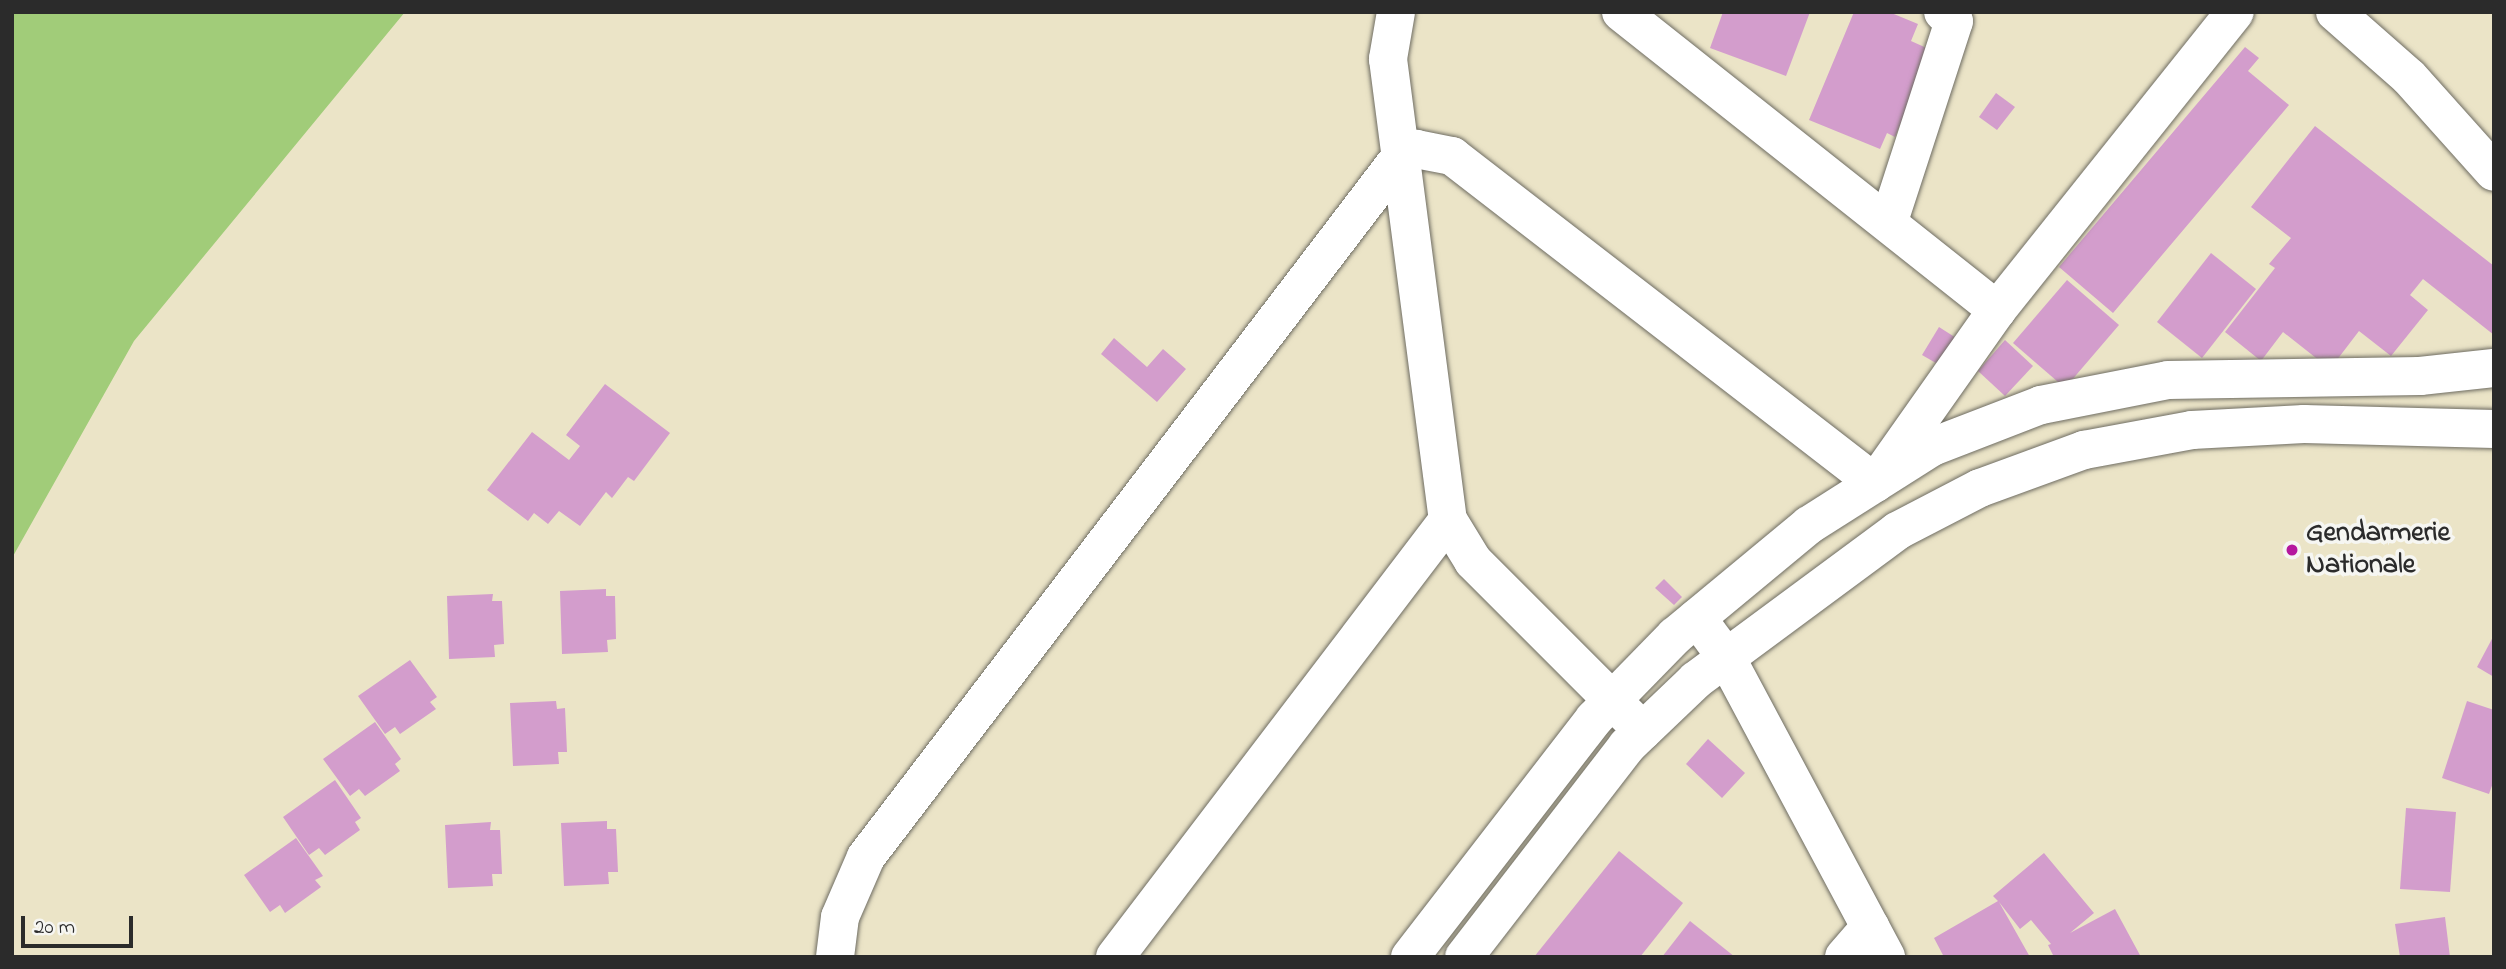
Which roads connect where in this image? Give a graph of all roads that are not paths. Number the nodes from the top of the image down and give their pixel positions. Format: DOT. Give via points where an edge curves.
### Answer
graph roads {
  1 [pos="1396,12"];
  2 [pos="1621,12"];
  3 [pos="1943,12"];
  4 [pos="2235,12"];
  5 [pos="2335,12"];
  6 [pos="1401,156"];
  7 [pos="2494,172"];
  8 [pos="1889,221"];
  9 [pos="1997,310"];
  10 [pos="2494,368"];
  11 [pos="2494,429"];
  12 [pos="1875,483"];
  13 [pos="1448,520"];
  14 [pos="1697,618"];
  15 [pos="1726,657"];
  16 [pos="1612,701"];
  17 [pos="1643,731"];
  18 [pos="1878,942"];
  19 [pos="835,957"];
  20 [pos="1115,957"];
  21 [pos="1410,957"];
  22 [pos="1464,957"];
  23 [pos="1844,957"];
  1 -- 6 [label="street" via="1388,59"];
  2 -- 8 [label="street"];
  3 -- 8 [label="street" via="1954,21"];
  4 -- 9 [label="street"];
  5 -- 7 [label="street" via="2409,77"];
  6 -- 12 [label="street" via="1416,149 1452,156"];
  6 -- 13 [label="street"];
  6 -- 19 [label="street" via="866,857 840,917"];
  8 -- 9 [label="street"];
  9 -- 12 [label="street"];
  10 -- 12 [label="street" via="2420,376 2168,380 2041,405 1932,447"];
  11 -- 15 [label="street" via="2279,425 2192,430 2084,450 1980,488 1897,531"];
  12 -- 14 [label="street" via="1809,525"];
  13 -- 16 [label="street" via="1472,561"];
  13 -- 20 [label="street"];
  14 -- 15 [label="street"];
  14 -- 16 [label="street"];
  15 -- 17 [label="street"];
  15 -- 18 [label="street"];
  16 -- 17 [label="street"];
  16 -- 21 [label="street"];
  17 -- 22 [label="street" via="1570,817"];
  18 -- 23 [label="street"];
}
